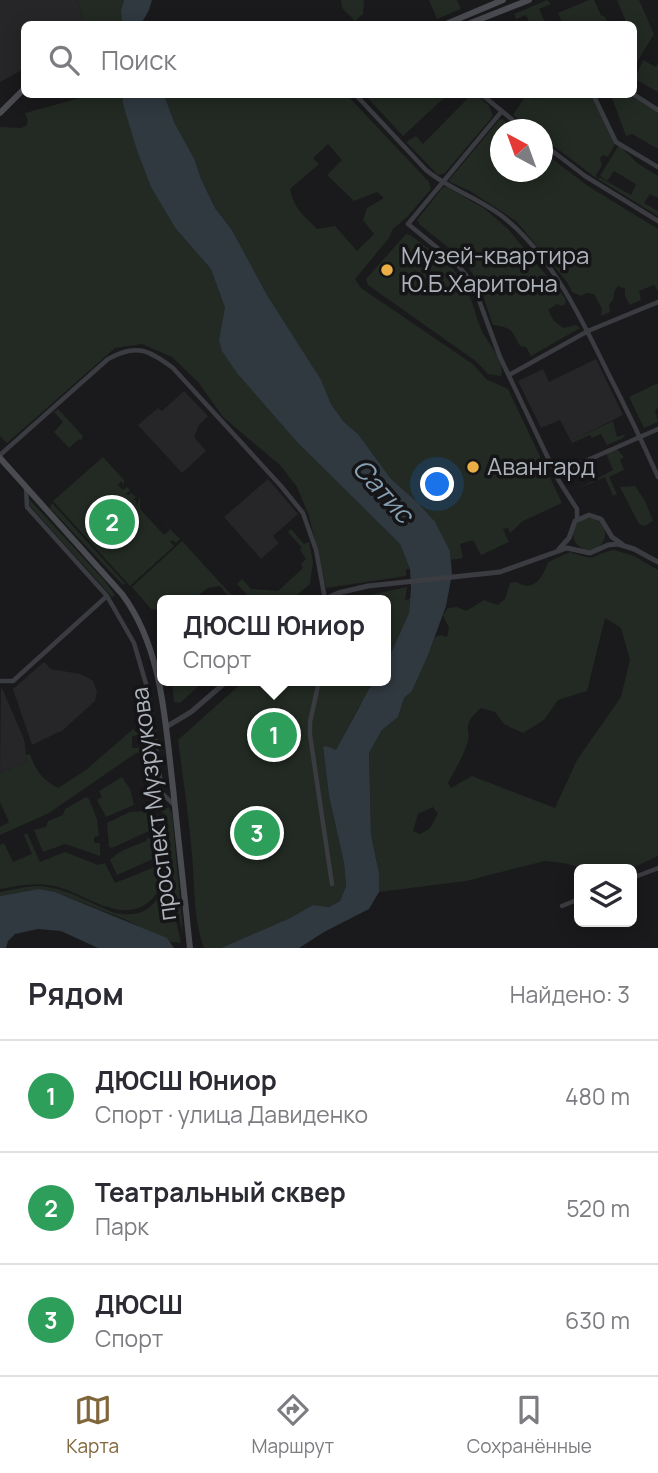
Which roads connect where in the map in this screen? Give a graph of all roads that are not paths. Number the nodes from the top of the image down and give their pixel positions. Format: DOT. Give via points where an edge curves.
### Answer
graph roads {
  1 [pos="503,0"];
  2 [pos="529,0"];
  3 [pos="453,21"];
  4 [pos="476,21"];
  5 [pos="21,94"];
  6 [pos="637,97"];
  7 [pos="359,98"];
  8 [pos="486,98"];
  9 [pos="595,98"];
  10 [pos="658,110"];
  11 [pos="502,111"];
  12 [pos="0,112"];
  13 [pos="512,119"];
  14 [pos="553,151"];
  15 [pos="658,167"];
  16 [pos="443,181"];
  17 [pos="658,221"];
  18 [pos="658,302"];
  19 [pos="588,331"];
  20 [pos="509,375"];
  21 [pos="658,429"];
  22 [pos="640,437"];
  23 [pos="0,457"];
  24 [pos="556,474"];
  25 [pos="658,477"];
  26 [pos="26,487"];
  27 [pos="577,509"];
  28 [pos="589,515"];
  29 [pos="577,519"];
  30 [pos="608,530"];
  31 [pos="571,531"];
  32 [pos="623,545"];
  33 [pos="604,546"];
  34 [pos="556,550"];
  35 [pos="579,550"];
  36 [pos="658,562"];
  37 [pos="323,595"];
  38 [pos="337,595"];
  39 [pos="107,596"];
  40 [pos="157,674"];
  41 [pos="0,681"];
  42 [pos="159,686"];
  43 [pos="221,686"];
  44 [pos="318,686"];
  45 [pos="166,727"];
  46 [pos="175,806"];
  47 [pos="658,868"];
  48 [pos="637,876"];
  49 [pos="332,884"];
  50 [pos="574,901"];
  51 [pos="562,906"];
  52 [pos="190,948"];
  1 -- 3 [label="main road"];
  2 -- 4 [label="main road"];
  5 -- 12 [label="main road"];
  6 -- 10 [label="street"];
  7 -- 16 [label="street" via="426,170"];
  8 -- 11 [label="street"];
  9 -- 15 [label="street" via="616,142"];
  11 -- 13 [label="street"];
  11 -- 16 [label="street"];
  14 -- 17 [label="street"];
  16 -- 19 [label="street" via="488,206 524,237 562,286"];
  16 -- 20 [label="street" via="408,224 468,276"];
  18 -- 19 [label="street"];
  19 -- 20 [label="street"];
  19 -- 22 [label="street"];
  20 -- 24 [label="street"];
  21 -- 22 [label="street"];
  22 -- 24 [label="street"];
  22 -- 25 [label="street"];
  23 -- 26 [label="main road, проспект Музрукова"];
  23 -- 37 [label="street" via="108,359 121,351 144,351 173,368 303,513 316,550"];
  24 -- 27 [label="street"];
  26 -- 39 [label="street" via="27,507"];
  26 -- 40 [label="main road, проспект Музрукова" via="116,587 135,615"];
  27 -- 28 [label="street"];
  27 -- 29 [label="street"];
  28 -- 29 [label="street"];
  28 -- 30 [label="street" via="601,519"];
  29 -- 31 [label="street"];
  30 -- 32 [label="street"];
  30 -- 33 [label="street"];
  31 -- 34 [label="street"];
  31 -- 35 [label="street"];
  32 -- 33 [label="street"];
  32 -- 36 [label="street"];
  33 -- 35 [label="street" via="590,553"];
  34 -- 35 [label="street"];
  34 -- 38 [label="street" via="510,570 352,589"];
  39 -- 41 [label="street" via="13,681"];
  39 -- 46 [label="street" via="134,643 149,694 162,793"];
  42 -- 45 [label="main road, проспект Музрукова"];
  43 -- 45 [label="street"];
  44 -- 49 [label="street" via="310,735"];
  45 -- 46 [label="main road, проспект Музрукова"];
  46 -- 52 [label="main road, проспект Музрукова"];
  47 -- 48 [label="street"];
  50 -- 51 [label="street"];
}
